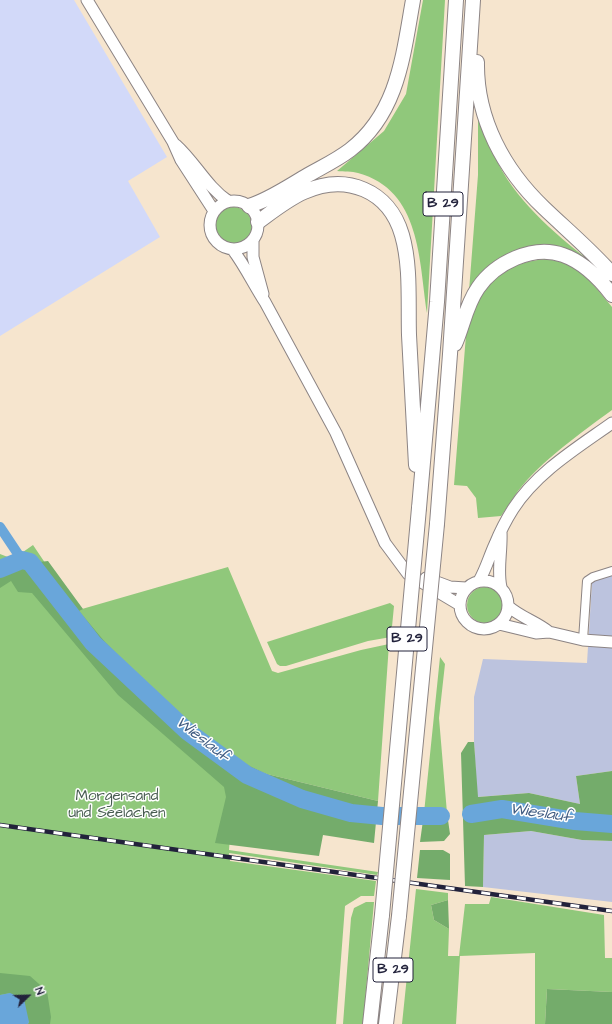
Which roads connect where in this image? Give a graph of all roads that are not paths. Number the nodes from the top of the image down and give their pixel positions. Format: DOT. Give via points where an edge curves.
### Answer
graph roads {
  1 [pos="87,0"];
  2 [pos="413,0"];
  3 [pos="456,0"];
  4 [pos="472,6"];
  5 [pos="173,142"];
  6 [pos="228,201"];
  7 [pos="248,206"];
  8 [pos="214,211"];
  9 [pos="258,222"];
  10 [pos="253,241"];
  11 [pos="233,250"];
  12 [pos="612,274"];
  13 [pos="612,295"];
  14 [pos="265,302"];
  15 [pos="450,354"];
  16 [pos="612,423"];
  17 [pos="419,508"];
  18 [pos="501,532"];
  19 [pos="400,561"];
  20 [pos="612,571"];
  21 [pos="479,581"];
  22 [pos="501,587"];
  23 [pos="466,588"];
  24 [pos="460,605"];
  25 [pos="508,606"];
  26 [pos="499,624"];
  27 [pos="549,632"];
  28 [pos="583,640"];
  29 [pos="612,642"];
  30 [pos="370,1024"];
  31 [pos="386,1024"];
  1 -- 5 [label="main road"];
  2 -- 7 [label="highway" via="395,87 388,106 378,121 350,150 287,187"];
  3 -- 17 [label="highway, B 29" via="429,409"];
  4 -- 12 [label="highway" via="478,36 477,78 484,113 495,145 516,178 543,208"];
  4 -- 15 [label="highway, B 29"];
  5 -- 6 [label="main road" via="187,155 219,195"];
  5 -- 8 [label="main road" via="181,160"];
  6 -- 7 [label="main road" via="239,201"];
  6 -- 8 [label="main road"];
  7 -- 9 [label="main road" via="253,210"];
  8 -- 11 [label="main road" via="209,225 210,232 219,245"];
  9 -- 10 [label="main road"];
  9 -- 17 [label="highway" via="304,192 326,185 356,185 380,198 396,216 407,270"];
  10 -- 11 [label="main road"];
  10 -- 14 [label="main road" via="254,257"];
  11 -- 14 [label="main road"];
  13 -- 15 [label="highway" via="590,271 562,254 532,253 518,257 500,266 479,287 471,300"];
  14 -- 19 [label="main road" via="336,433 385,543"];
  15 -- 31 [label="highway, B 29, bridge" via="422,683"];
  16 -- 18 [label="main road" via="538,480 513,509"];
  17 -- 30 [label="highway, B 29, bridge"];
  18 -- 21 [label="main road"];
  18 -- 22 [label="main road" via="502,549 498,576"];
  19 -- 23 [label="main road" via="430,580 450,587"];
  19 -- 24 [label="main road" via="408,574"];
  20 -- 28 [label="street" via="587,581"];
  21 -- 22 [label="main road" via="488,581"];
  21 -- 23 [label="main road"];
  22 -- 25 [label="main road"];
  23 -- 24 [label="main road"];
  24 -- 26 [label="main road" via="465,619 471,625 484,629"];
  25 -- 26 [label="main road" via="504,619"];
  25 -- 27 [label="main road"];
  26 -- 27 [label="main road" via="536,633"];
  27 -- 28 [label="main road"];
  28 -- 29 [label="main road"];
}
